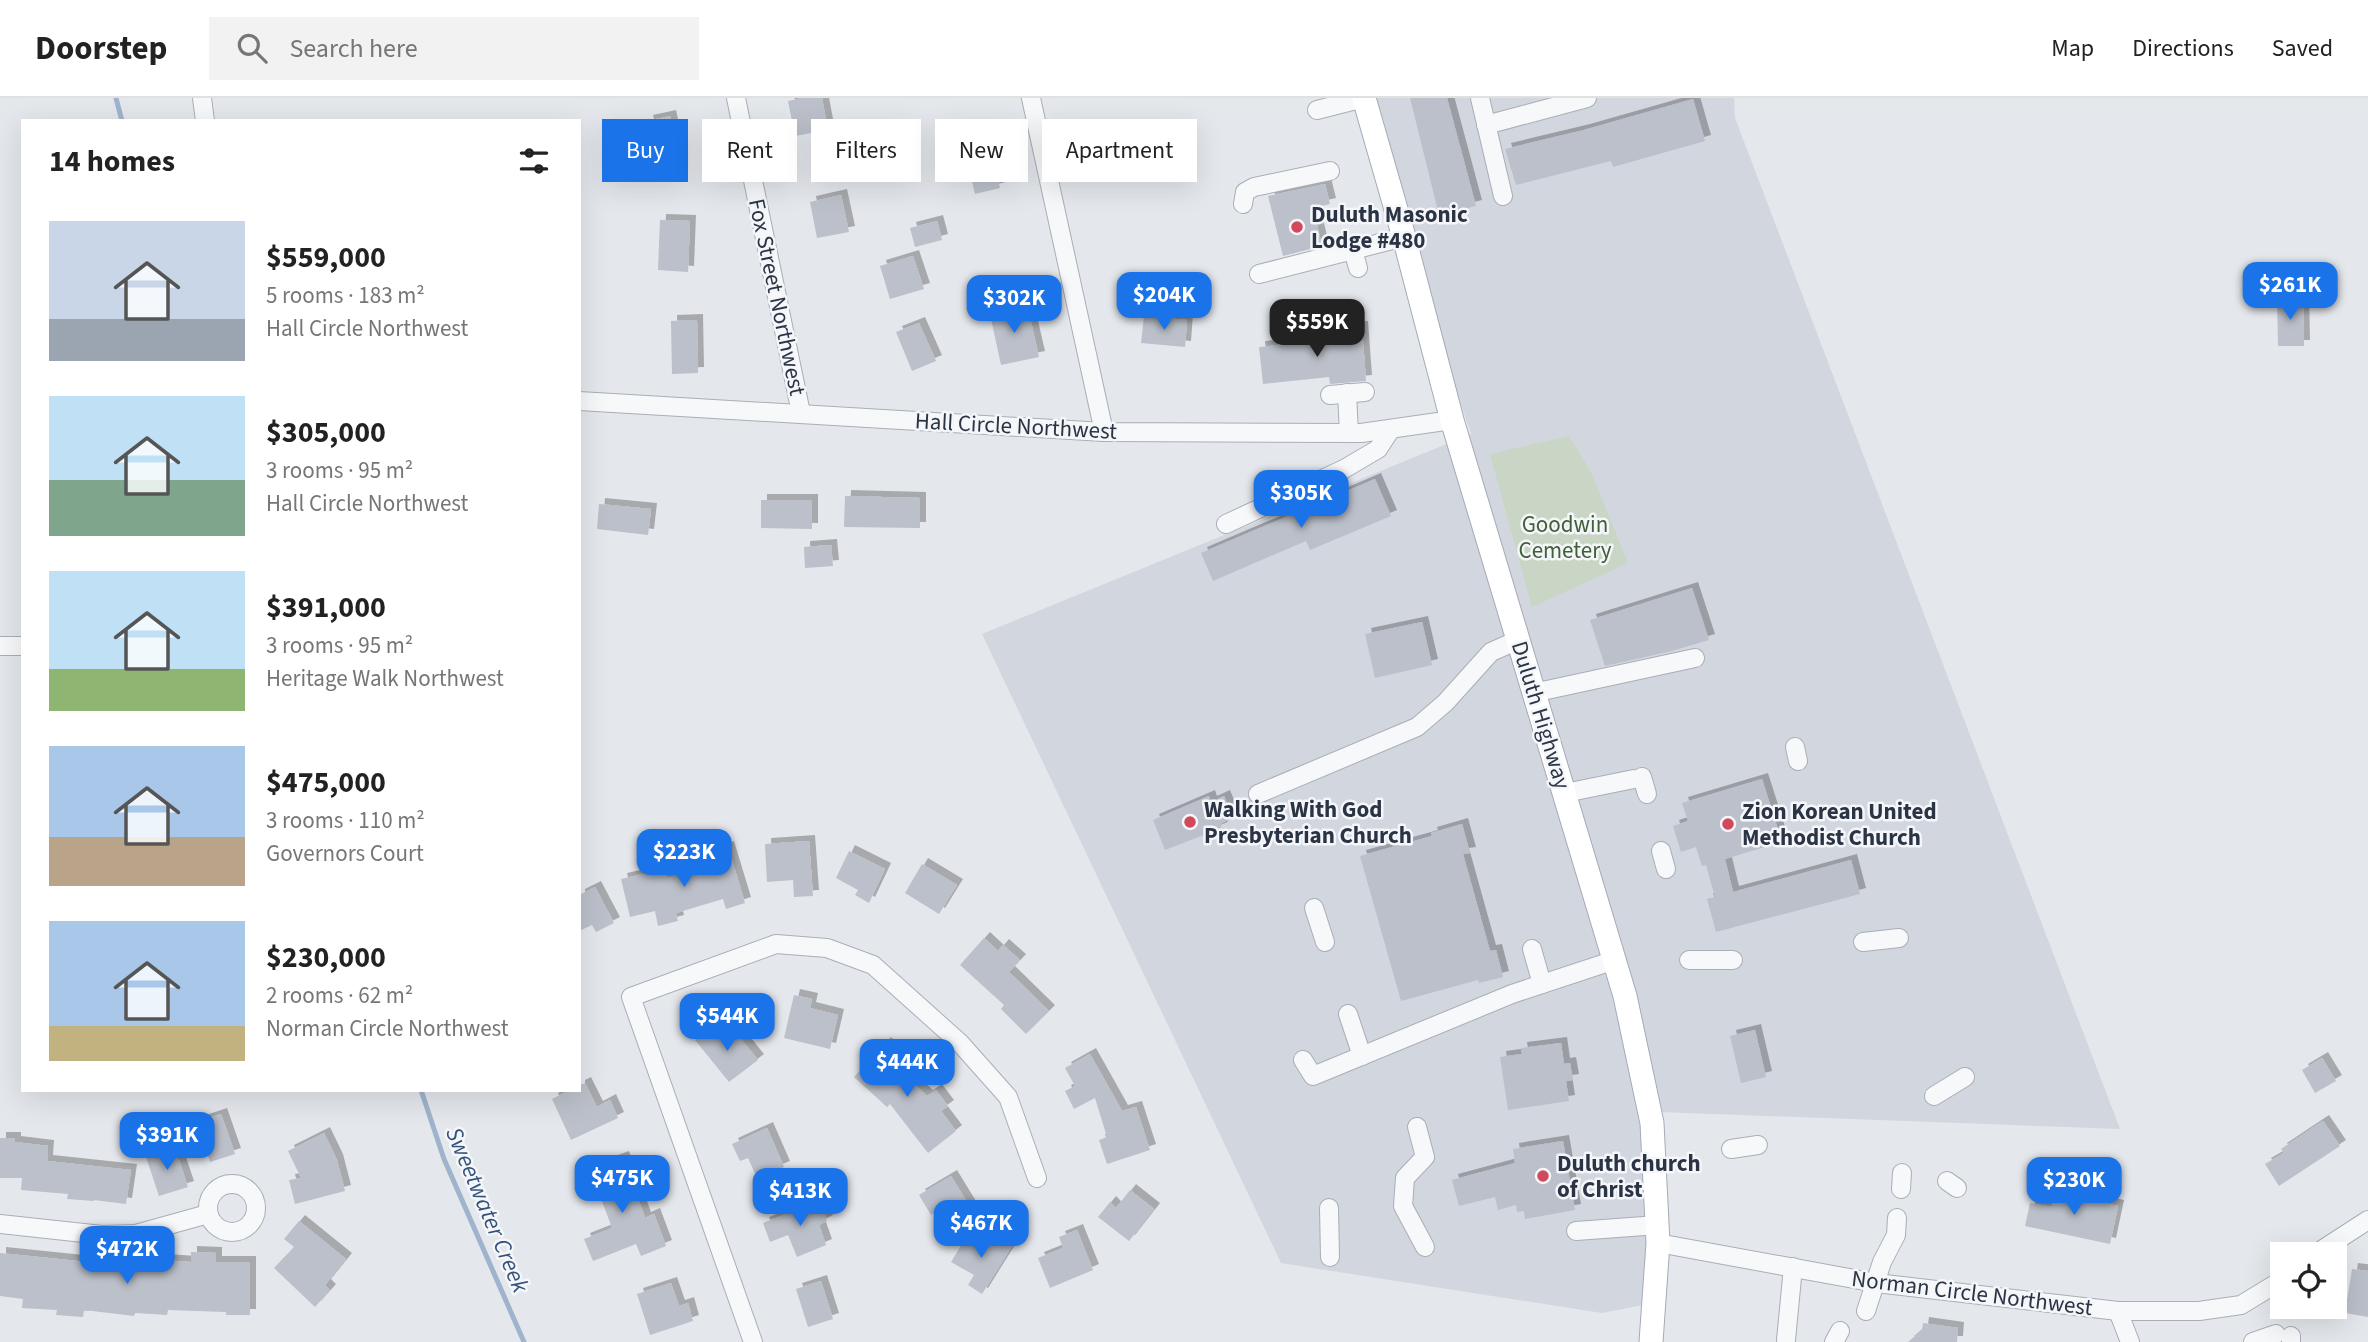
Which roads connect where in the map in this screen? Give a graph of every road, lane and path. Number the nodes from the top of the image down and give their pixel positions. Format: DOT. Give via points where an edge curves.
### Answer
graph roads {
  1 [pos="202,98"];
  2 [pos="736,98"];
  3 [pos="1031,98"];
  4 [pos="1364,98"];
  5 [pos="1480,98"];
  6 [pos="1587,98"];
  7 [pos="1317,110"];
  8 [pos="205,119"];
  9 [pos="1486,125"];
  10 [pos="1330,171"];
  11 [pos="1503,196"];
  12 [pos="1243,204"];
  13 [pos="1404,237"];
  14 [pos="1348,246"];
  15 [pos="1359,268"];
  16 [pos="1259,274"];
  17 [pos="1347,393"];
  18 [pos="581,401"];
  19 [pos="800,413"];
  20 [pos="1452,420"];
  21 [pos="1391,429"];
  22 [pos="1104,432"];
  23 [pos="1349,433"];
  24 [pos="1226,524"];
  25 [pos="1518,640"];
  26 [pos="0,646"];
  27 [pos="21,646"];
  28 [pos="1695,658"];
  29 [pos="1533,693"];
  30 [pos="1641,783"];
  31 [pos="1565,793"];
  32 [pos="1258,794"];
  33 [pos="1661,851"];
  34 [pos="1666,869"];
  35 [pos="1314,908"];
  36 [pos="1899,938"];
  37 [pos="1325,942"];
  38 [pos="1863,942"];
  39 [pos="1532,949"];
  40 [pos="1615,960"];
  41 [pos="1689,960"];
  42 [pos="1733,960"];
  43 [pos="1542,984"];
  44 [pos="1348,1014"];
  45 [pos="1362,1056"];
  46 [pos="1303,1060"];
  47 [pos="1965,1077"];
  48 [pos="1934,1096"];
  49 [pos="1417,1127"];
  50 [pos="1758,1145"];
  51 [pos="1731,1149"];
  52 [pos="1037,1178"];
  53 [pos="1329,1208"];
  54 [pos="208,1214"];
  55 [pos="2368,1220"];
  56 [pos="0,1224"];
  57 [pos="1901,1230"];
  58 [pos="1576,1231"];
  59 [pos="1658,1234"];
  60 [pos="2334,1242"];
  61 [pos="1425,1247"];
  62 [pos="1330,1257"];
  63 [pos="1793,1267"];
  64 [pos="1877,1283"];
  65 [pos="2270,1287"];
  66 [pos="1866,1311"];
  67 [pos="2119,1311"];
  68 [pos="2286,1338"];
  69 [pos="1786,1340"];
  70 [pos="754,1342"];
  71 [pos="1651,1342"];
  72 [pos="2130,1342"];
  73 [pos="2253,1342"];
  1 -- 8 [label="street"];
  2 -- 19 [label="street, Fox Street Northwest"];
  3 -- 22 [label="street"];
  4 -- 7 [label="street"];
  4 -- 13 [label="main road, Duluth Highway"];
  5 -- 9 [label="street"];
  6 -- 9 [label="street"];
  9 -- 11 [label="street"];
  10 -- 12 [label="street" via="1254,187 1245,192"];
  13 -- 14 [label="street"];
  13 -- 20 [label="main road, Duluth Highway"];
  14 -- 15 [label="street"];
  14 -- 16 [label="street"];
  17 -- 23 [label="street"];
  18 -- 19 [label="street, Hall Circle Northwest"];
  19 -- 22 [label="street, Hall Circle Northwest"];
  20 -- 21 [label="street, Hall Circle Northwest"];
  20 -- 25 [label="main road, Duluth Highway"];
  21 -- 23 [label="street, Hall Circle Northwest"];
  21 -- 24 [label="street" via="1378,449 1344,469"];
  22 -- 23 [label="street, Hall Circle Northwest"];
  25 -- 29 [label="main road, Duluth Highway"];
  25 -- 32 [label="street" via="1491,652 1417,727"];
  26 -- 27 [label="street"];
  28 -- 29 [label="street"];
  29 -- 31 [label="main road, Duluth Highway"];
  30 -- 31 [label="street"];
  31 -- 40 [label="main road, Duluth Highway"];
  33 -- 34 [label="street"];
  35 -- 37 [label="street"];
  36 -- 38 [label="street"];
  39 -- 43 [label="street"];
  40 -- 43 [label="street"];
  40 -- 59 [label="main road, Duluth Highway" via="1652,1123"];
  41 -- 42 [label="street"];
  43 -- 45 [label="street"];
  44 -- 45 [label="street"];
  45 -- 46 [label="street" via="1313,1076"];
  47 -- 48 [label="street"];
  49 -- 61 [label="street" via="1425,1157 1405,1178 1403,1206"];
  50 -- 51 [label="street"];
  52 -- 70 [label="street" via="1008,1097 960,1043 873,965 827,948 776,944 631,997"];
  53 -- 62 [label="street"];
  54 -- 56 [label="street" via="136,1234"];
  55 -- 60 [label="street"];
  57 -- 64 [label="street" via="1882,1262"];
  58 -- 59 [label="street, Norman Circle Northwest"];
  59 -- 63 [label="street, Norman Circle Northwest"];
  59 -- 71 [label="main road, Duluth Highway"];
  63 -- 64 [label="street, Norman Circle Northwest"];
  63 -- 69 [label="street"];
  64 -- 66 [label="street"];
  64 -- 67 [label="street, Norman Circle Northwest"];
  65 -- 67 [label="street, Norman Circle Northwest" via="2241,1305 2199,1311"];
  67 -- 72 [label="street"];
  68 -- 73 [label="street"];
}
